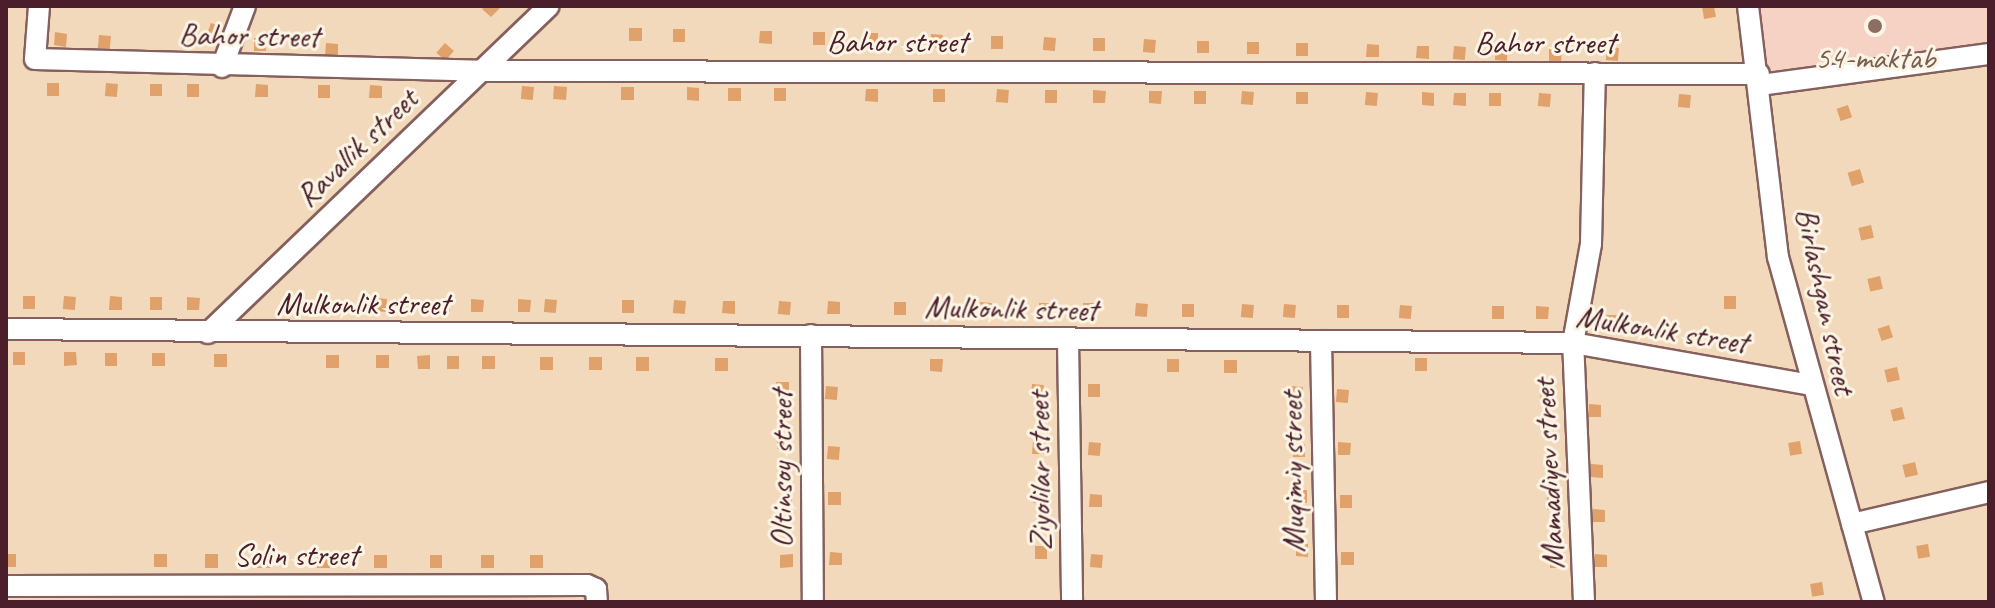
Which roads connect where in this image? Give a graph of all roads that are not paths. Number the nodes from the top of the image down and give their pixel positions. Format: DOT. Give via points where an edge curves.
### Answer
graph roads {
  1 [pos="39,6"];
  2 [pos="245,6"];
  3 [pos="549,6"];
  4 [pos="1748,6"];
  5 [pos="1989,54"];
  6 [pos="222,67"];
  7 [pos="481,71"];
  8 [pos="1595,73"];
  9 [pos="1759,79"];
  10 [pos="6,329"];
  11 [pos="208,333"];
  12 [pos="811,335"];
  13 [pos="1068,340"];
  14 [pos="1321,341"];
  15 [pos="1573,343"];
  16 [pos="1811,385"];
  17 [pos="1989,492"];
  18 [pos="1852,524"];
  19 [pos="6,586"];
  20 [pos="592,593"];
  21 [pos="813,602"];
  22 [pos="1072,602"];
  23 [pos="1326,602"];
  24 [pos="1584,602"];
  25 [pos="1874,602"];
  1 -- 6 [label="street, Bahor street" via="35,59"];
  2 -- 6 [label="street"];
  3 -- 7 [label="street, Ravallik street"];
  4 -- 9 [label="street, Birlashgan street"];
  5 -- 9 [label="street, Bahor street"];
  6 -- 7 [label="street, Bahor street"];
  7 -- 8 [label="street, Bahor street"];
  7 -- 11 [label="street, Ravallik street"];
  8 -- 9 [label="street, Bahor street"];
  8 -- 15 [label="street, Mamadiyev street" via="1591,244"];
  9 -- 16 [label="street, Birlashgan street" via="1778,257"];
  10 -- 11 [label="street, Mulkonlik street"];
  11 -- 12 [label="street, Mulkonlik street"];
  12 -- 13 [label="street, Mulkonlik street"];
  12 -- 21 [label="street, Oltinsoy street"];
  13 -- 14 [label="street, Mulkonlik street"];
  13 -- 22 [label="street, Ziyolilar street"];
  14 -- 15 [label="street, Mulkonlik street"];
  14 -- 23 [label="street, Muqimiy street"];
  15 -- 16 [label="street, Mulkonlik street"];
  15 -- 24 [label="street, Mamadiyev street"];
  16 -- 18 [label="street, Birlashgan street"];
  17 -- 18 [label="street"];
  18 -- 25 [label="street, Birlashgan street"];
  19 -- 20 [label="street, Solin street"];
}
